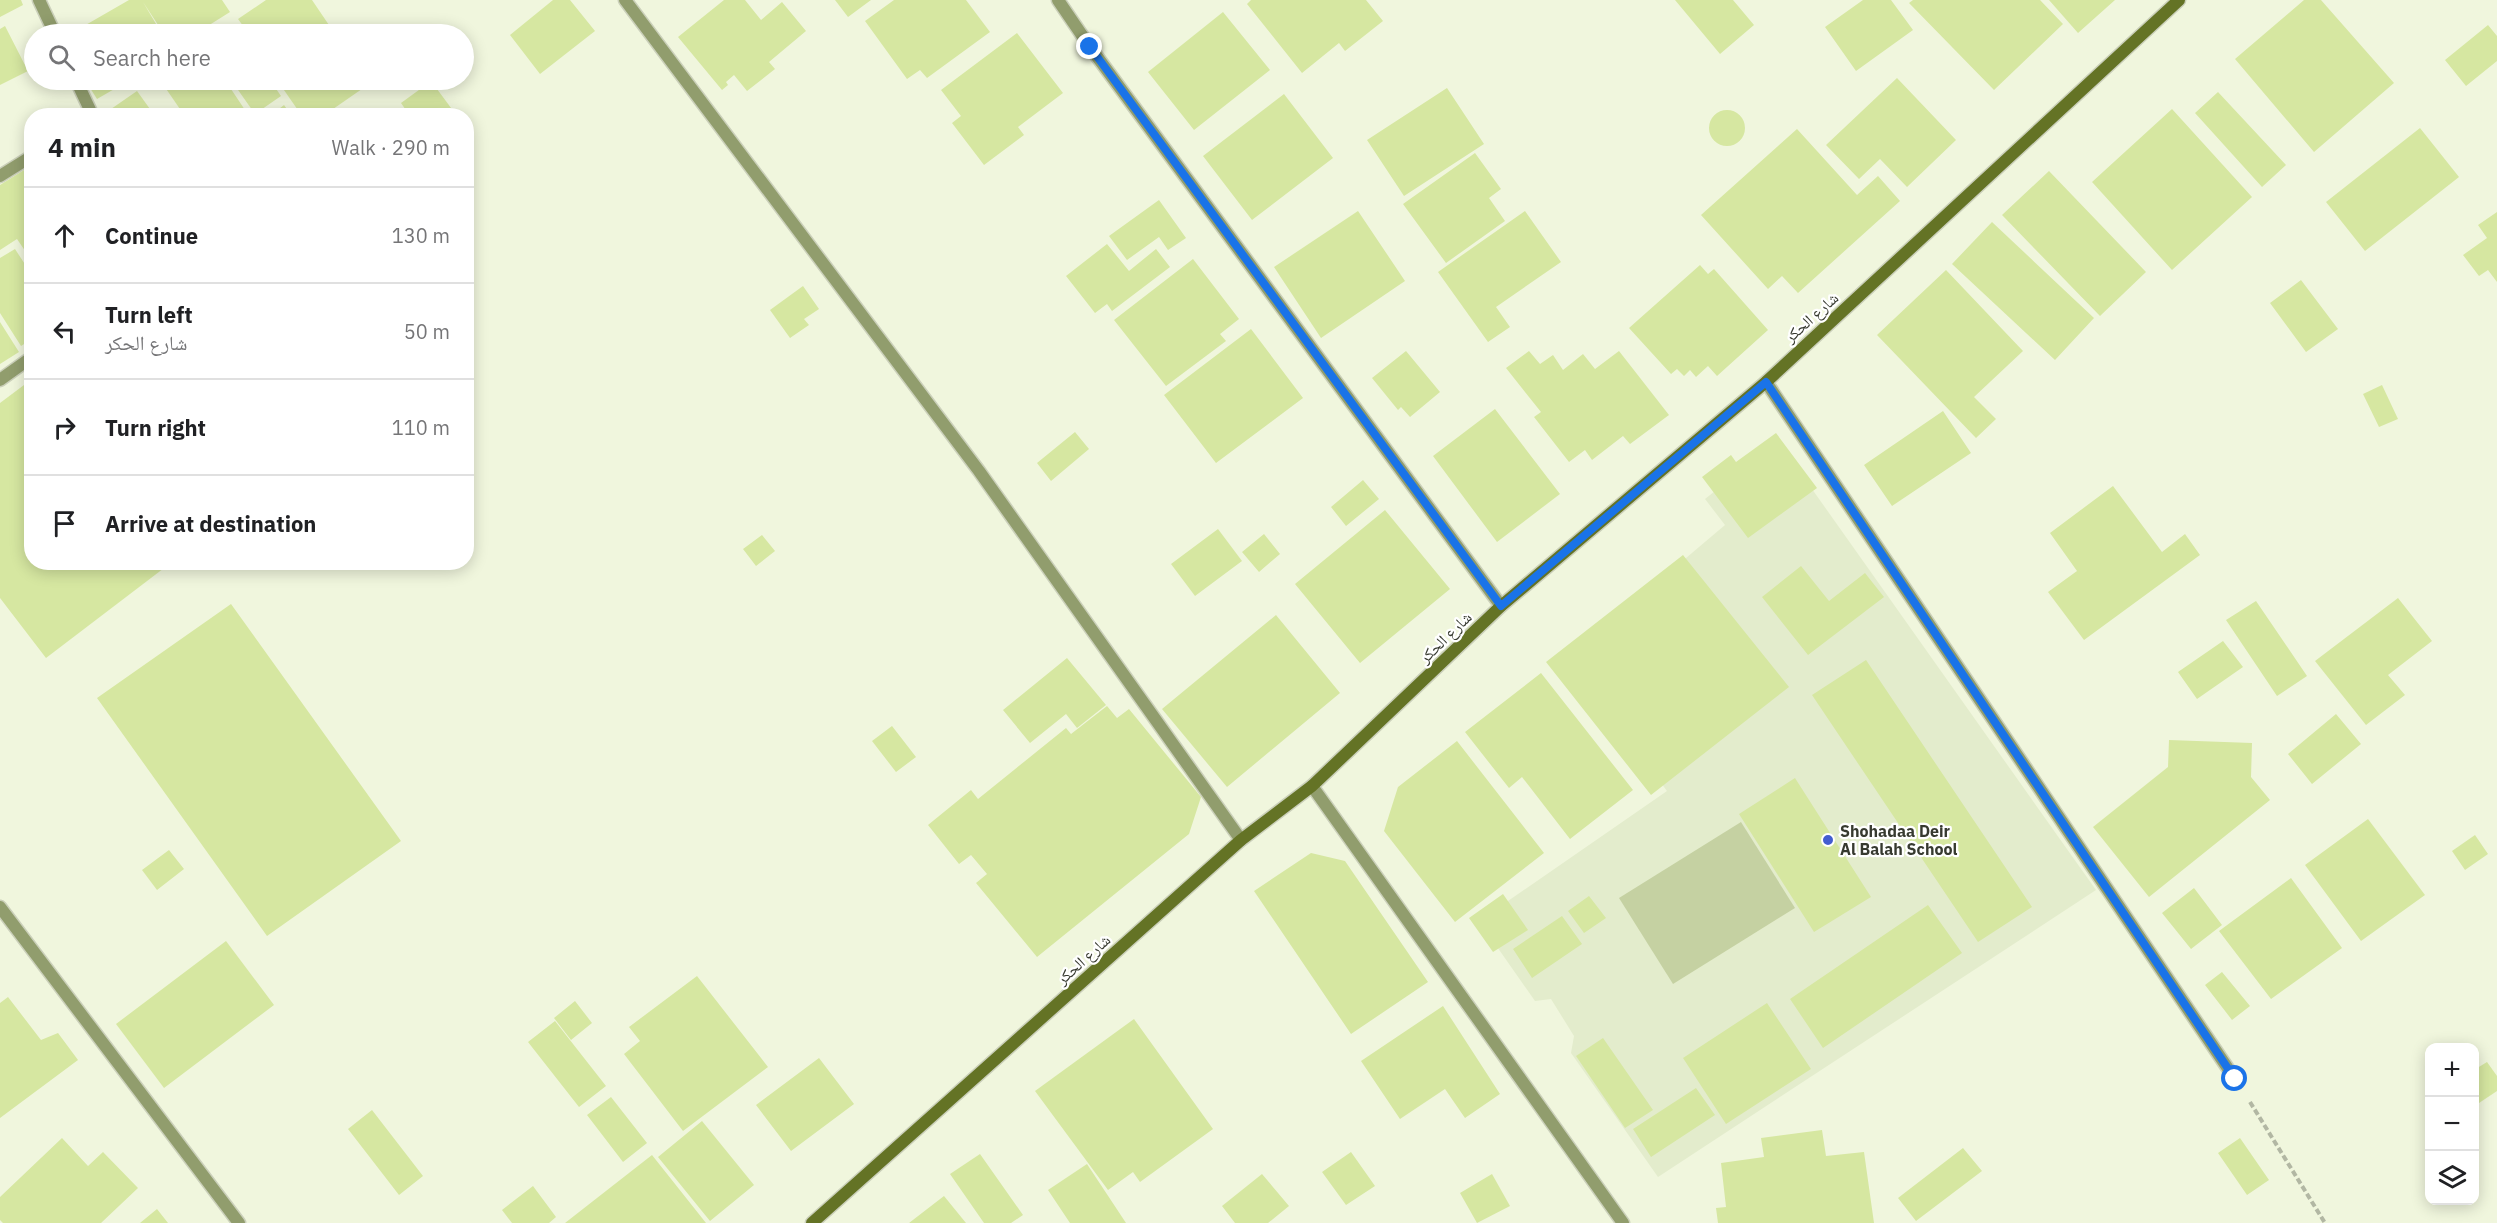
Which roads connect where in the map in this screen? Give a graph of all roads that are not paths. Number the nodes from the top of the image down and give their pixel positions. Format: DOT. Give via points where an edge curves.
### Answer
graph roads {
  1 [pos="39,0"];
  2 [pos="625,0"];
  3 [pos="1058,0"];
  4 [pos="2179,0"];
  5 [pos="50,24"];
  6 [pos="81,90"];
  7 [pos="89,108"];
  8 [pos="24,161"];
  9 [pos="0,176"];
  10 [pos="24,363"];
  11 [pos="0,380"];
  12 [pos="1766,382"];
  13 [pos="1501,606"];
  14 [pos="1312,786"];
  15 [pos="1241,840"];
  16 [pos="0,907"];
  17 [pos="2235,1079"];
  18 [pos="239,1223"];
  19 [pos="812,1223"];
  20 [pos="1623,1223"];
  1 -- 5 [label="street"];
  2 -- 15 [label="street" via="979,471"];
  3 -- 13 [label="street"];
  4 -- 12 [label="street, شارع الحكر"];
  6 -- 7 [label="street"];
  8 -- 9 [label="street"];
  10 -- 11 [label="street"];
  12 -- 13 [label="street, شارع الحكر"];
  12 -- 17 [label="street"];
  13 -- 14 [label="street, شارع الحكر"];
  14 -- 15 [label="street, شارع الحكر"];
  14 -- 20 [label="street"];
  15 -- 19 [label="street, شارع الحكر"];
  16 -- 18 [label="street"];
}
